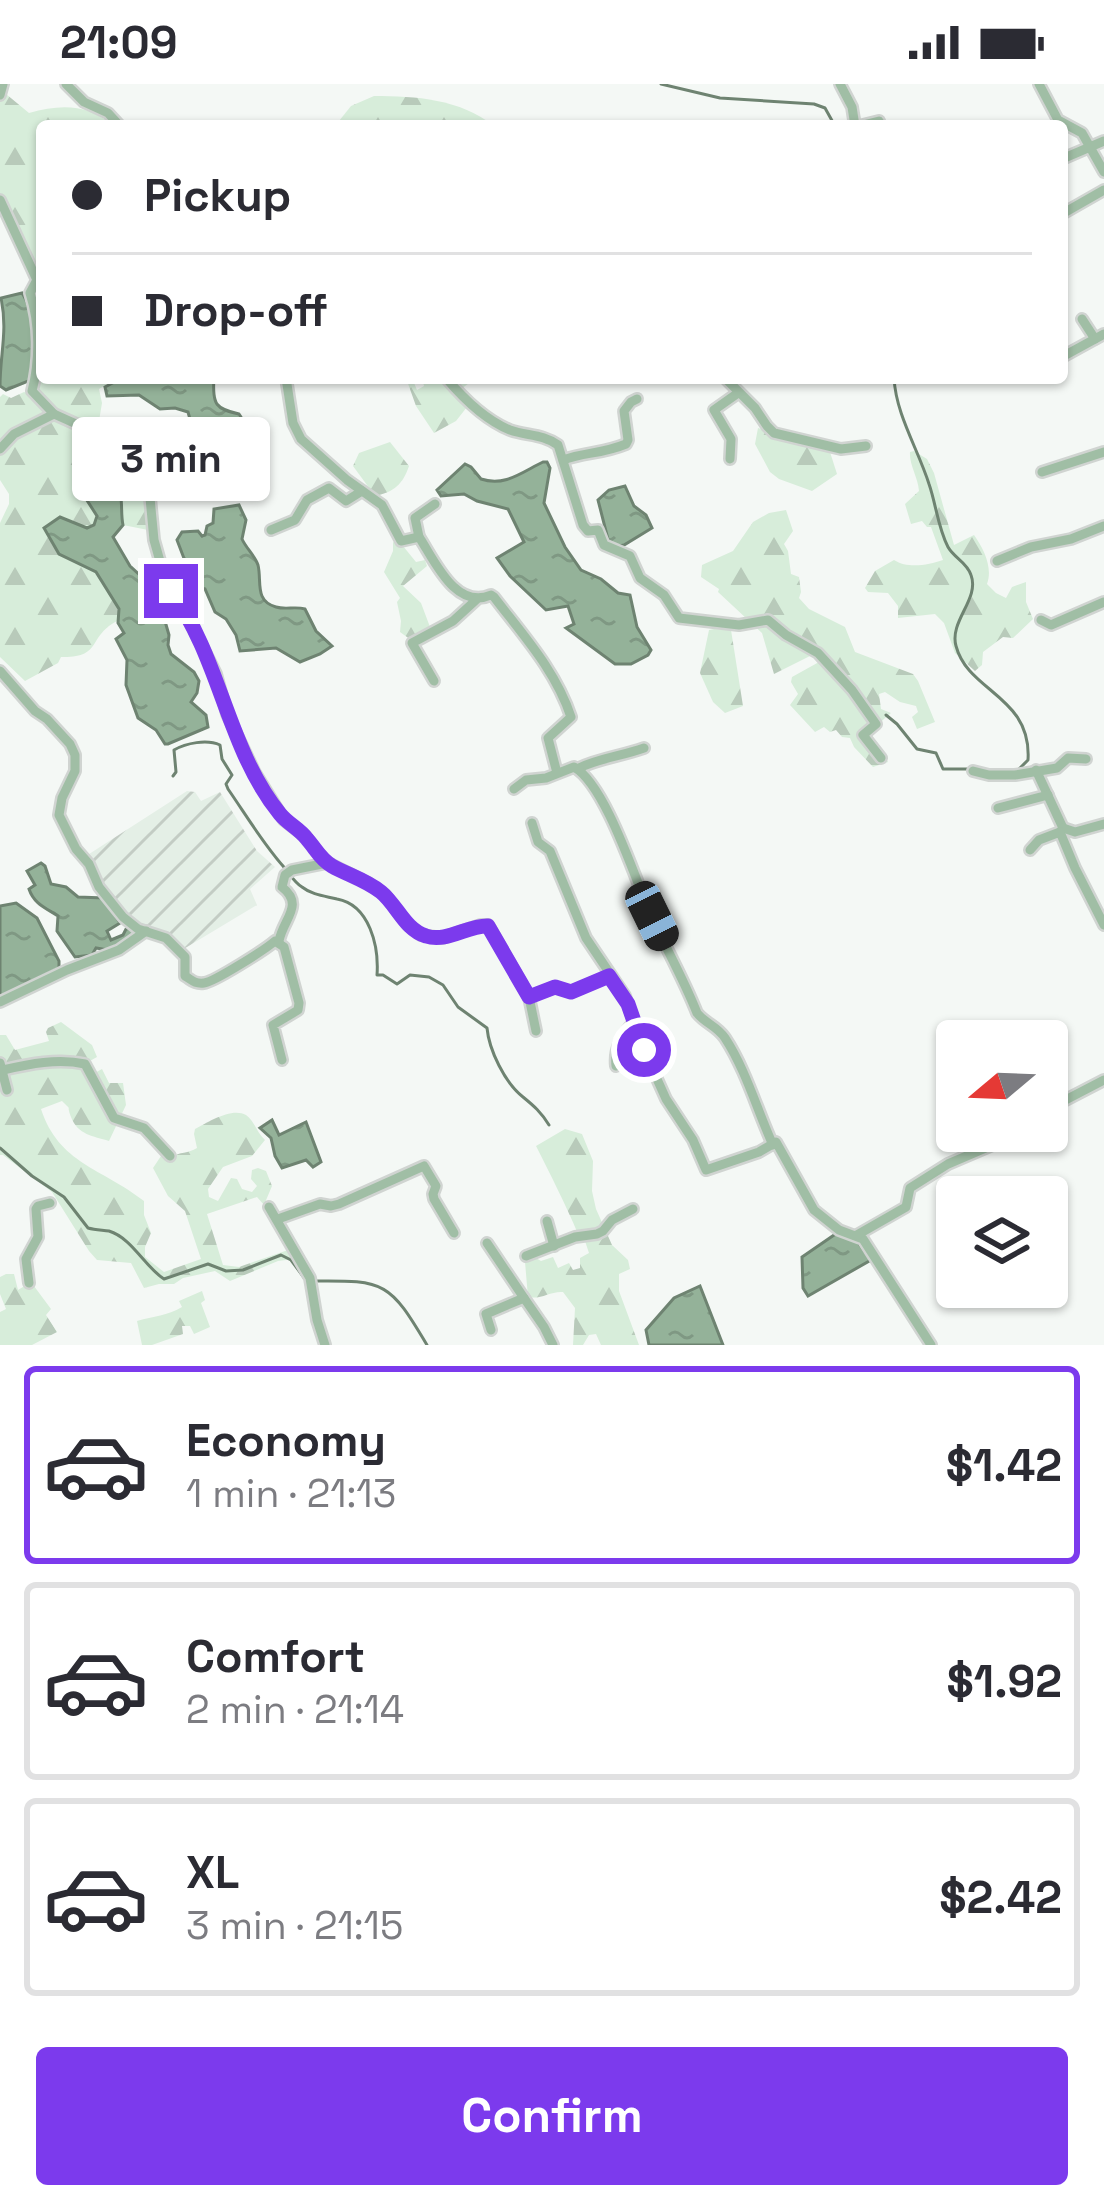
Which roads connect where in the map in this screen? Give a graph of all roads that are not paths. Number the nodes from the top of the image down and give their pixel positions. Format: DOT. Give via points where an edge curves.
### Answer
graph roads {
  1 [pos="3,84"];
  2 [pos="66,84"];
  3 [pos="840,84"];
  4 [pos="1039,84"];
  5 [pos="0,95"];
  6 [pos="114,120"];
  7 [pos="855,120"];
  8 [pos="1058,120"];
  9 [pos="1068,125"];
  10 [pos="1104,140"];
  11 [pos="1090,145"];
  12 [pos="1068,156"];
  13 [pos="1104,172"];
  14 [pos="1104,190"];
  15 [pos="0,200"];
  16 [pos="1068,211"];
  17 [pos="36,278"];
  18 [pos="36,282"];
  19 [pos="36,311"];
  20 [pos="1082,319"];
  21 [pos="1099,336"];
  22 [pos="1068,354"];
  23 [pos="36,376"];
  24 [pos="287,384"];
  25 [pos="451,384"];
  26 [pos="730,384"];
  27 [pos="738,393"];
  28 [pos="637,399"];
  29 [pos="54,414"];
  30 [pos="866,446"];
  31 [pos="0,449"];
  32 [pos="1104,452"];
  33 [pos="730,459"];
  34 [pos="563,460"];
  35 [pos="1042,472"];
  36 [pos="362,491"];
  37 [pos="435,504"];
  38 [pos="1104,526"];
  39 [pos="271,530"];
  40 [pos="418,537"];
  41 [pos="997,561"];
  42 [pos="476,600"];
  43 [pos="1104,602"];
  44 [pos="1042,620"];
  45 [pos="0,671"];
  46 [pos="434,681"];
  47 [pos="644,748"];
  48 [pos="881,758"];
  49 [pos="1086,758"];
  50 [pos="579,768"];
  51 [pos="1036,770"];
  52 [pos="973,771"];
  53 [pos="557,773"];
  54 [pos="514,789"];
  55 [pos="1048,795"];
  56 [pos="998,808"];
  57 [pos="532,823"];
  58 [pos="1104,824"];
  59 [pos="1062,830"];
  60 [pos="1030,850"];
  61 [pos="327,863"];
  62 [pos="1104,925"];
  63 [pos="146,932"];
  64 [pos="279,941"];
  65 [pos="609,976"];
  66 [pos="529,997"];
  67 [pos="0,1002"];
  68 [pos="634,1022"];
  69 [pos="536,1031"];
  70 [pos="282,1060"];
  71 [pos="1,1066"];
  72 [pos="616,1066"];
  73 [pos="1104,1080"];
  74 [pos="7,1090"];
  75 [pos="1068,1099"];
  76 [pos="773,1144"];
  77 [pos="978,1152"];
  78 [pos="170,1156"];
  79 [pos="50,1203"];
  80 [pos="269,1207"];
  81 [pos="633,1209"];
  82 [pos="278,1219"];
  83 [pos="548,1221"];
  84 [pos="454,1233"];
  85 [pos="857,1235"];
  86 [pos="487,1243"];
  87 [pos="554,1246"];
  88 [pos="526,1256"];
  89 [pos="29,1283"];
  90 [pos="524,1298"];
  91 [pos="491,1330"];
  92 [pos="321,1344"];
  93 [pos="554,1345"];
  94 [pos="931,1345"];
  1 -- 5 [label="street"];
  2 -- 6 [label="street"];
  3 -- 7 [label="street"];
  4 -- 8 [label="street"];
  9 -- 11 [label="street"];
  10 -- 11 [label="street"];
  11 -- 12 [label="street"];
  11 -- 13 [label="street"];
  14 -- 16 [label="street"];
  15 -- 17 [label="street"];
  18 -- 19 [label="street"];
  20 -- 21 [label="street"];
  21 -- 22 [label="street"];
  23 -- 29 [label="street" via="32,391"];
  24 -- 36 [label="street" via="301,439"];
  25 -- 34 [label="street" via="505,428 552,440"];
  26 -- 27 [label="street"];
  27 -- 30 [label="street" via="775,433 841,449"];
  27 -- 33 [label="street" via="714,410 731,439"];
  28 -- 34 [label="street" via="625,410 628,442"];
  29 -- 31 [label="street"];
  29 -- 61 [label="street" via="96,433 140,474 165,579 216,674 254,773 278,813"];
  32 -- 35 [label="street"];
  34 -- 48 [label="street" via="583,525 630,556 674,614 719,624 768,620 818,653 876,724 863,735"];
  36 -- 39 [label="street" via="346,501 329,488"];
  36 -- 40 [label="street" via="382,505 401,541"];
  37 -- 40 [label="street" via="415,518"];
  38 -- 41 [label="street"];
  40 -- 42 [label="street" via="454,588"];
  42 -- 46 [label="street" via="412,643"];
  42 -- 53 [label="street" via="494,597 563,694 572,717 548,738"];
  43 -- 44 [label="street" via="1051,625"];
  45 -- 63 [label="street" via="70,744 75,771 59,815 103,892"];
  47 -- 50 [label="street"];
  49 -- 51 [label="street"];
  50 -- 53 [label="street"];
  50 -- 76 [label="street" via="611,820 697,1013 728,1041"];
  51 -- 52 [label="street"];
  51 -- 55 [label="street"];
  53 -- 54 [label="street"];
  55 -- 56 [label="street"];
  55 -- 59 [label="street"];
  57 -- 65 [label="street"];
  58 -- 59 [label="street"];
  59 -- 60 [label="street"];
  59 -- 62 [label="street"];
  61 -- 64 [label="street" via="285,875 282,887 294,905"];
  61 -- 66 [label="street" via="385,895 421,935 488,926"];
  63 -- 64 [label="street" via="166,938 185,957 188,979 205,983"];
  63 -- 67 [label="street"];
  64 -- 70 [label="street" via="299,1003 273,1025"];
  65 -- 66 [label="street"];
  65 -- 68 [label="street"];
  66 -- 69 [label="street"];
  68 -- 72 [label="street" via="617,1047"];
  68 -- 76 [label="street" via="706,1169"];
  71 -- 74 [label="street"];
  71 -- 78 [label="street" via="85,1064 114,1118 144,1128"];
  73 -- 75 [label="street"];
  76 -- 85 [label="street" via="814,1210"];
  77 -- 85 [label="street" via="910,1188 906,1207"];
  79 -- 89 [label="street" via="36,1209"];
  80 -- 82 [label="street"];
  81 -- 87 [label="street" via="604,1231"];
  82 -- 84 [label="street" via="339,1204 424,1166"];
  82 -- 92 [label="street" via="310,1279"];
  83 -- 87 [label="street"];
  85 -- 94 [label="street"];
  86 -- 90 [label="street"];
  87 -- 88 [label="street"];
  90 -- 91 [label="street" via="486,1314"];
  90 -- 93 [label="street"];
}
